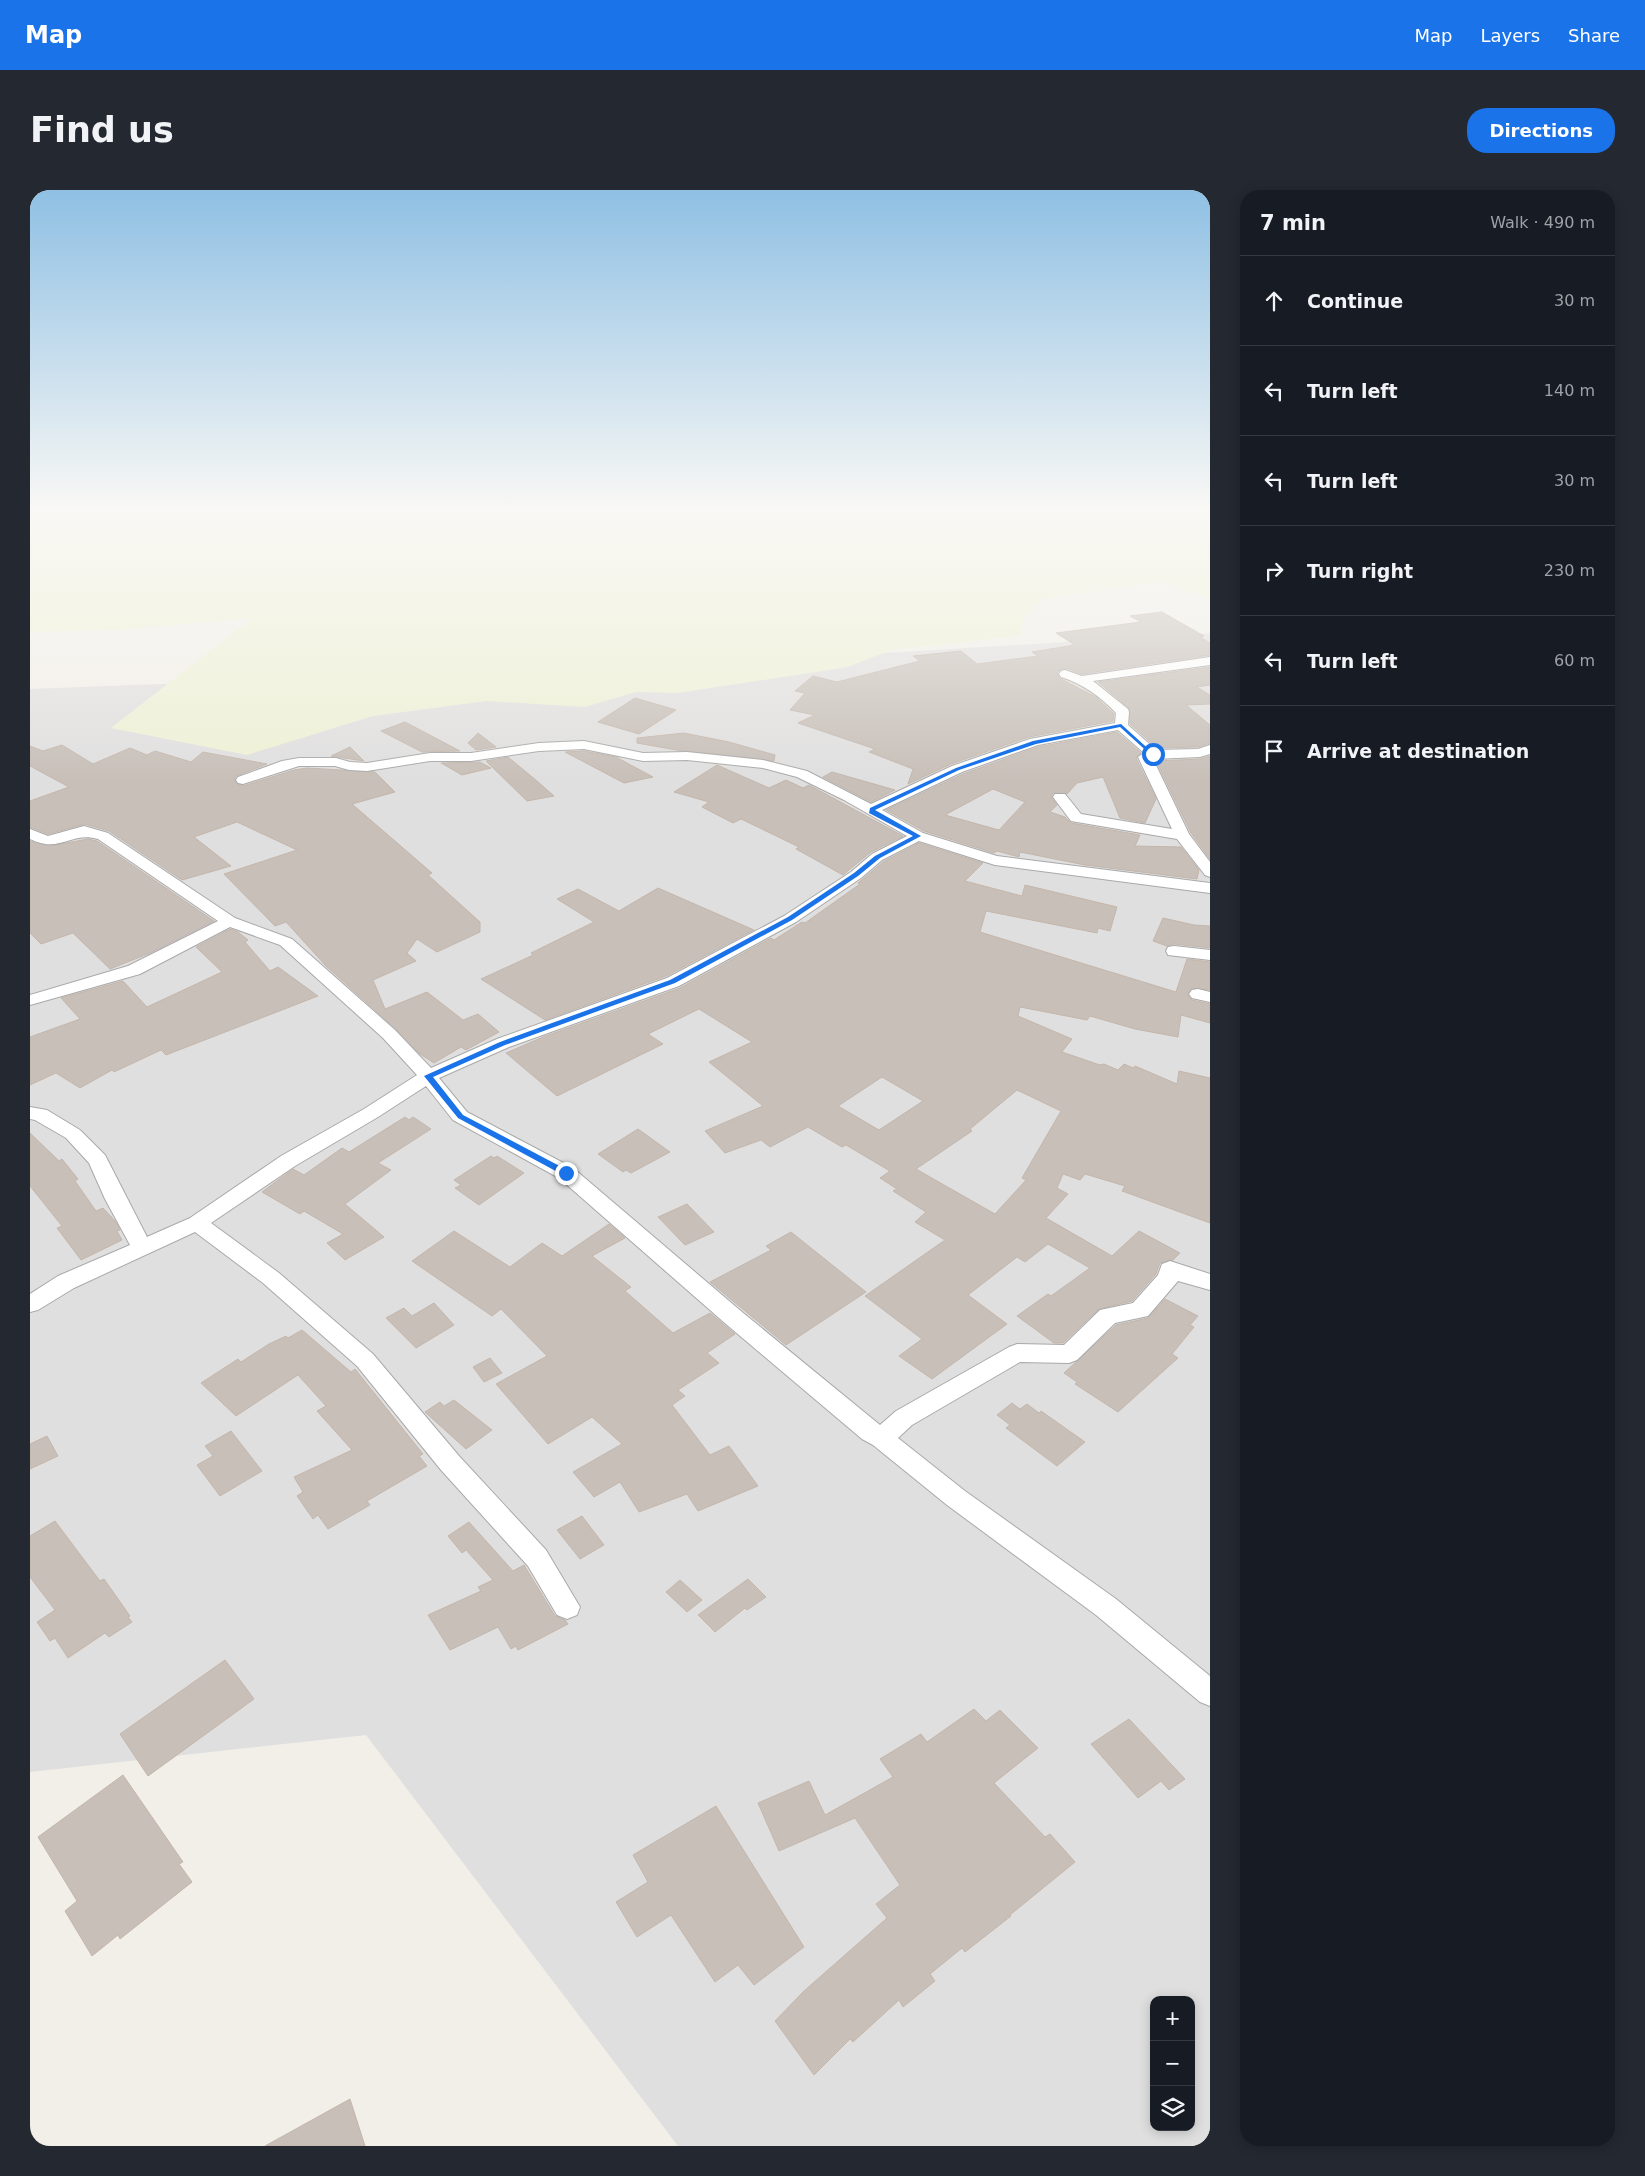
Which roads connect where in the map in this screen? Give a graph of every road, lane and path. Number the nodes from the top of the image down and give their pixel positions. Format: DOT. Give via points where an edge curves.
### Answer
graph roads {
  1 [pos="1210,661"];
  2 [pos="1065,674"];
  3 [pos="1083,679"];
  4 [pos="1121,726"];
  5 [pos="1210,749"];
  6 [pos="1153,754"];
  7 [pos="243,780"];
  8 [pos="1060,796"];
  9 [pos="872,811"];
  10 [pos="30,834"];
  11 [pos="1182,835"];
  12 [pos="918,836"];
  13 [pos="1210,872"];
  14 [pos="1210,888"];
  15 [pos="229,921"];
  16 [pos="1174,951"];
  17 [pos="1210,955"];
  18 [pos="30,1000"];
  19 [pos="428,1076"];
  20 [pos="30,1113"];
  21 [pos="197,1223"];
  22 [pos="142,1248"];
  23 [pos="1210,1282"];
  24 [pos="30,1304"];
  25 [pos="882,1438"];
  26 [pos="567,1608"];
  27 [pos="1210,1693"];
  1 -- 3 [label="street"];
  2 -- 3 [label="street"];
  3 -- 4 [label="street" via="1101,690 1123,712"];
  4 -- 6 [label="street"];
  4 -- 9 [label="street" via="1035,742 958,769"];
  5 -- 6 [label="street"];
  6 -- 11 [label="street" via="1145,757"];
  7 -- 9 [label="street" via="299,762 336,762 367,767 430,757 471,757 531,748 584,745 643,757 688,756 763,764 802,774"];
  8 -- 11 [label="street" via="1076,818"];
  9 -- 12 [label="street"];
  10 -- 15 [label="street" via="46,840 61,839 84,830 103,836"];
  11 -- 13 [label="street"];
  12 -- 14 [label="street" via="995,860"];
  12 -- 19 [label="street" via="877,857 856,875 790,918 672,982 503,1043"];
  15 -- 18 [label="street" via="134,970"];
  15 -- 19 [label="street" via="286,942 389,1034"];
  16 -- 17 [label="street"];
  19 -- 21 [label="street" via="288,1161"];
  19 -- 25 [label="street" via="460,1116 566,1173 734,1318"];
  20 -- 22 [label="street" via="40,1114 73,1134 98,1160"];
  21 -- 22 [label="street"];
  21 -- 26 [label="street" via="271,1278 366,1360 450,1463 536,1558"];
  22 -- 24 [label="street" via="66,1282"];
  23 -- 25 [label="street" via="1170,1269 1169,1277 1140,1310 1108,1316 1069,1354 1017,1353 904,1418"];
  25 -- 27 [label="street" via="956,1498 1106,1607"];
}
